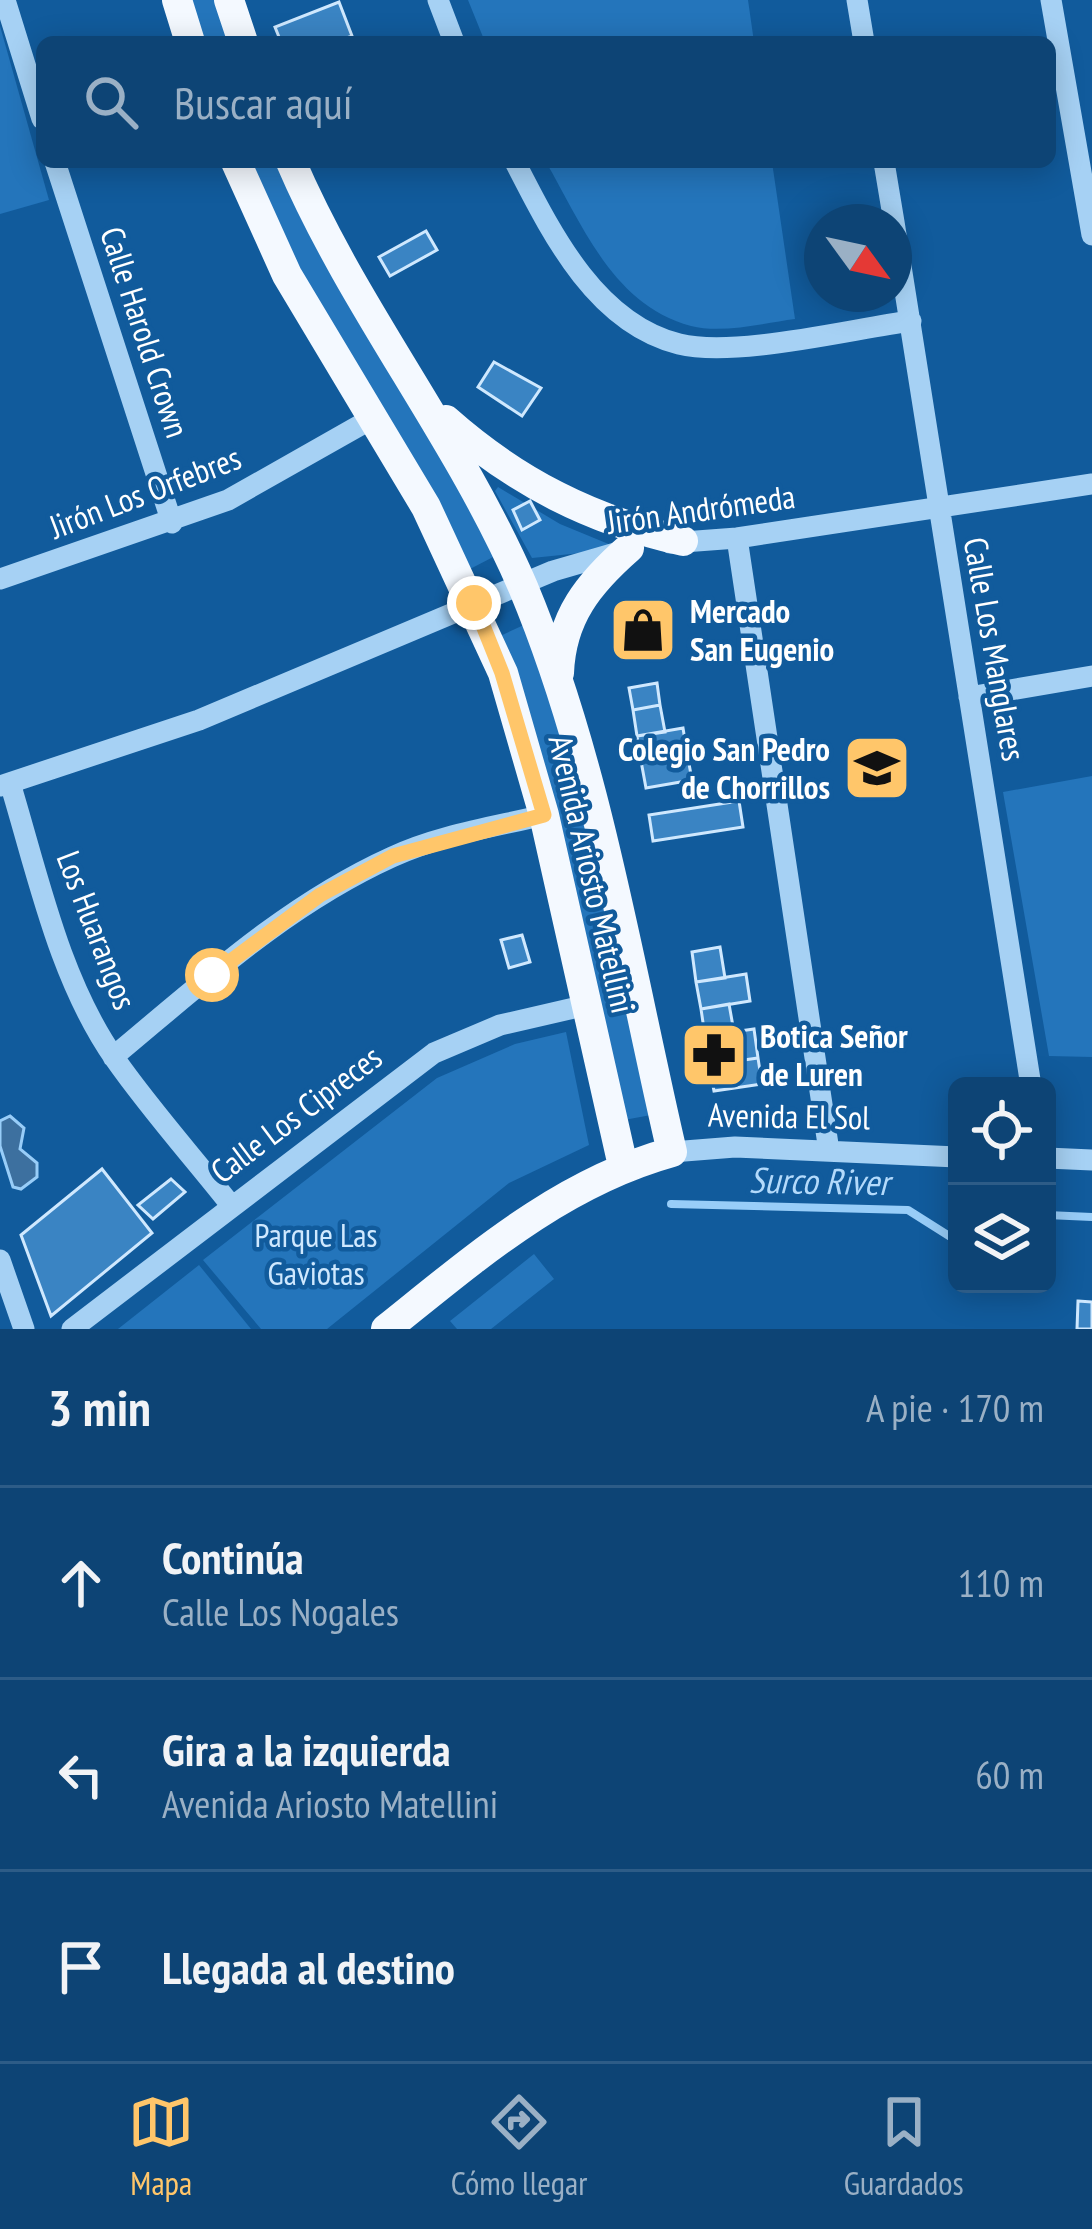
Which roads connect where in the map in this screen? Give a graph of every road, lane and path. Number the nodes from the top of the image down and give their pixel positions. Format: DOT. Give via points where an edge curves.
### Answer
graph roads {
  1 [pos="5,0"];
  2 [pos="177,0"];
  3 [pos="229,0"];
  4 [pos="437,0"];
  5 [pos="856,0"];
  6 [pos="1052,0"];
  7 [pos="188,36"];
  8 [pos="241,36"];
  9 [pos="452,36"];
  10 [pos="863,36"];
  11 [pos="36,99"];
  12 [pos="58,168"];
  13 [pos="239,168"];
  14 [pos="294,168"];
  15 [pos="519,168"];
  16 [pos="885,168"];
  17 [pos="891,204"];
  18 [pos="1092,235"];
  19 [pos="909,312"];
  20 [pos="910,321"];
  21 [pos="419,392"];
  22 [pos="371,419"];
  23 [pos="1092,484"];
  24 [pos="937,508"];
  25 [pos="172,523"];
  26 [pos="736,538"];
  27 [pos="682,541"];
  28 [pos="629,548"];
  29 [pos="0,579"];
  30 [pos="521,584"];
  31 [pos="474,603"];
  32 [pos="1092,676"];
  33 [pos="559,685"];
  34 [pos="969,697"];
  35 [pos="5,784"];
  36 [pos="544,815"];
  37 [pos="587,1005"];
  38 [pos="113,1057"];
  39 [pos="1030,1077"];
  40 [pos="830,1151"];
  41 [pos="671,1152"];
  42 [pos="948,1156"];
  43 [pos="1056,1158"];
  44 [pos="1092,1160"];
  45 [pos="623,1166"];
  46 [pos="230,1204"];
  47 [pos="0,1260"];
  48 [pos="24,1329"];
  49 [pos="72,1329"];
  50 [pos="386,1329"];
  1 -- 11 [label="street"];
  2 -- 7 [label="main road"];
  3 -- 8 [label="main road"];
  4 -- 9 [label="street"];
  5 -- 10 [label="street"];
  6 -- 18 [label="street"];
  12 -- 25 [label="street, Calle Harold Crown"];
  13 -- 22 [label="main road, Avenida Ariosto Matellini" via="287,275"];
  14 -- 21 [label="main road, Avenida Ariosto Matellini" via="358,296"];
  15 -- 20 [label="street" via="586,281 665,338 735,346"];
  16 -- 17 [label="street, Calle Los Manglares"];
  19 -- 20 [label="street, Calle Los Manglares"];
  20 -- 24 [label="street, Calle Los Manglares"];
  21 -- 27 [label="main road" via="474,445 538,489 608,521"];
  21 -- 30 [label="main road, Avenida Ariosto Matellini"];
  22 -- 25 [label="street, Jirón Los Orfebres"];
  22 -- 31 [label="main road, Avenida Ariosto Matellini"];
  23 -- 24 [label="street, Jirón Andrómeda"];
  24 -- 26 [label="street, Jirón Andrómeda"];
  24 -- 34 [label="street, Calle Los Manglares"];
  25 -- 29 [label="street, Jirón Los Orfebres"];
  26 -- 27 [label="street, Jirón Andrómeda"];
  26 -- 40 [label="street"];
  27 -- 28 [label="street, Jirón Andrómeda"];
  28 -- 30 [label="street, Jirón Andrómeda"];
  28 -- 33 [label="main road" via="571,616"];
  30 -- 31 [label="street, Jirón Andrómeda"];
  30 -- 33 [label="main road, Avenida Ariosto Matellini"];
  31 -- 35 [label="street, Jirón Andrómeda" via="292,684"];
  31 -- 36 [label="main road, Avenida Ariosto Matellini"];
  32 -- 34 [label="street"];
  33 -- 41 [label="main road, Avenida Ariosto Matellini"];
  34 -- 39 [label="street, Calle Los Manglares"];
  35 -- 38 [label="street, Los Huarangos" via="57,938"];
  36 -- 37 [label="main road, Avenida Ariosto Matellini"];
  36 -- 38 [label="street" via="418,846 320,895"];
  37 -- 45 [label="main road, Avenida Ariosto Matellini"];
  37 -- 46 [label="street, Calle Los Cipreces" via="500,1025 434,1053"];
  38 -- 46 [label="street, Los Huarangos"];
  40 -- 41 [label="street, Avenida El Sol"];
  40 -- 42 [label="street, Avenida El Sol"];
  41 -- 45 [label="main road, Avenida El Sol"];
  43 -- 44 [label="street"];
  45 -- 50 [label="main road, Avenida El Sol" via="520,1225"];
  46 -- 49 [label="street, Calle Los Cipreces"];
  47 -- 48 [label="street"];
}
